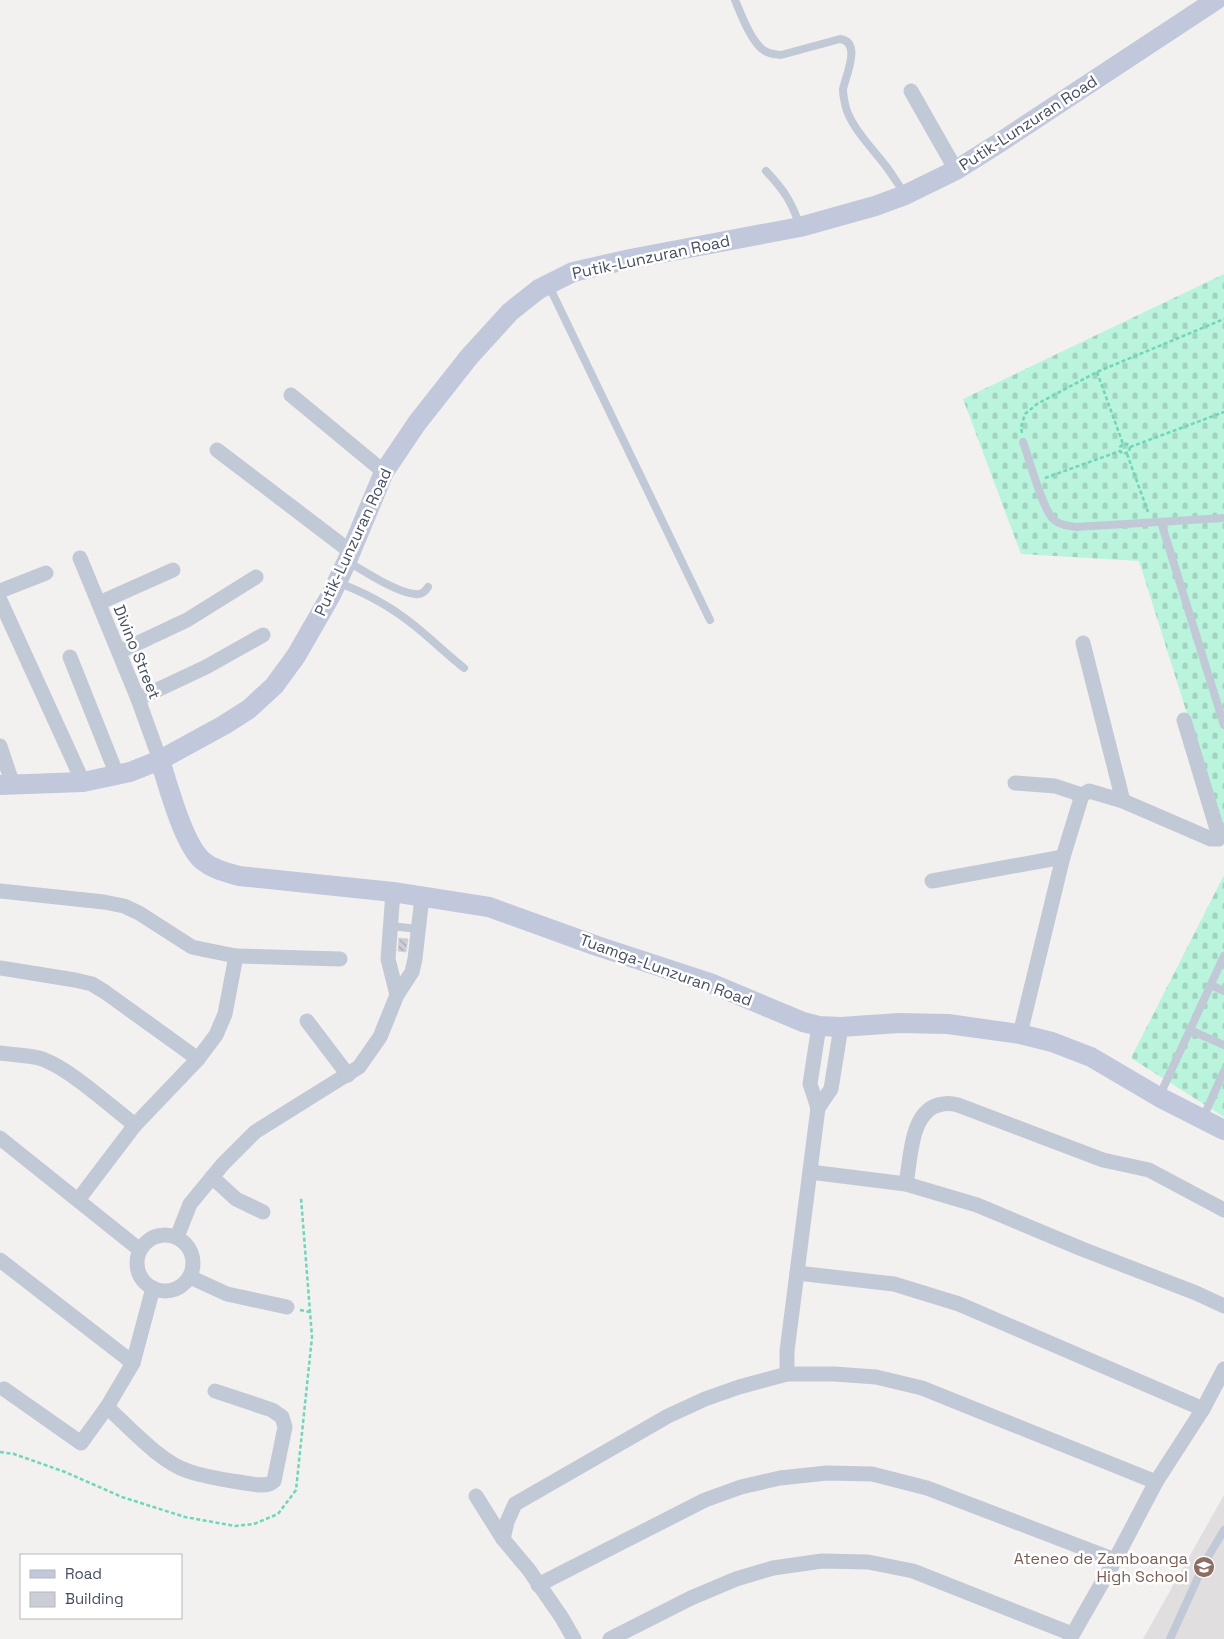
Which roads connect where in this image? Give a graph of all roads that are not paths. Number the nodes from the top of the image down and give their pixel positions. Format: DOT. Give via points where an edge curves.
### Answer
graph roads {
  1 [pos="735,0"];
  2 [pos="1216,0"];
  3 [pos="911,91"];
  4 [pos="956,170"];
  5 [pos="766,171"];
  6 [pos="905,195"];
  7 [pos="800,226"];
  8 [pos="548,284"];
  9 [pos="291,395"];
  10 [pos="1023,442"];
  11 [pos="217,450"];
  12 [pos="384,472"];
  13 [pos="1224,518"];
  14 [pos="1156,522"];
  15 [pos="349,557"];
  16 [pos="80,558"];
  17 [pos="173,570"];
  18 [pos="46,573"];
  19 [pos="256,577"];
  20 [pos="337,582"];
  21 [pos="428,588"];
  22 [pos="0,591"];
  23 [pos="0,600"];
  24 [pos="99,603"];
  25 [pos="710,620"];
  26 [pos="263,635"];
  27 [pos="1083,642"];
  28 [pos="119,652"];
  29 [pos="70,657"];
  30 [pos="464,668"];
  31 [pos="138,699"];
  32 [pos="1184,720"];
  33 [pos="1224,725"];
  34 [pos="0,746"];
  35 [pos="160,760"];
  36 [pos="117,775"];
  37 [pos="83,782"];
  38 [pos="1015,783"];
  39 [pos="6,785"];
  40 [pos="1082,795"];
  41 [pos="1123,801"];
  42 [pos="1063,857"];
  43 [pos="932,881"];
  44 [pos="0,891"];
  45 [pos="393,892"];
  46 [pos="422,897"];
  47 [pos="390,926"];
  48 [pos="419,929"];
  49 [pos="236,956"];
  50 [pos="1224,956"];
  51 [pos="340,960"];
  52 [pos="0,968"];
  53 [pos="1211,985"];
  54 [pos="1224,991"];
  55 [pos="397,995"];
  56 [pos="307,1021"];
  57 [pos="819,1026"];
  58 [pos="841,1027"];
  59 [pos="1190,1030"];
  60 [pos="1020,1034"];
  61 [pos="1224,1045"];
  62 [pos="0,1053"];
  63 [pos="198,1059"];
  64 [pos="1224,1071"];
  65 [pos="348,1074"];
  66 [pos="1159,1097"];
  67 [pos="818,1108"];
  68 [pos="1203,1118"];
  69 [pos="135,1125"];
  70 [pos="1224,1130"];
  71 [pos="0,1138"];
  72 [pos="810,1172"];
  73 [pos="212,1177"];
  74 [pos="906,1184"];
  75 [pos="78,1200"];
  76 [pos="1224,1210"];
  77 [pos="263,1212"];
  78 [pos="177,1237"];
  79 [pos="140,1250"];
  80 [pos="0,1260"];
  81 [pos="797,1273"];
  82 [pos="190,1277"];
  83 [pos="153,1288"];
  84 [pos="1224,1306"];
  85 [pos="287,1307"];
  86 [pos="133,1363"];
  87 [pos="1224,1369"];
  88 [pos="787,1374"];
  89 [pos="4,1389"];
  90 [pos="216,1392"];
  91 [pos="107,1407"];
  92 [pos="1203,1409"];
  93 [pos="1156,1482"];
  94 [pos="476,1496"];
  95 [pos="1224,1530"];
  96 [pos="503,1539"];
  97 [pos="1115,1560"];
  98 [pos="538,1585"];
  99 [pos="1071,1636"];
  100 [pos="574,1639"];
  101 [pos="610,1639"];
  102 [pos="1170,1639"];
  1 -- 6 [label="lane" via="754,40 772,54 781,55 840,39 849,43 852,55 843,91 845,107 863,138"];
  2 -- 4 [label="street, Putik-Lunzuran Road"];
  3 -- 4 [label="street"];
  4 -- 6 [label="street, Putik-Lunzuran Road"];
  5 -- 7 [label="lane" via="789,198"];
  6 -- 7 [label="street, Putik-Lunzuran Road"];
  7 -- 8 [label="street, Putik-Lunzuran Road" via="573,272"];
  8 -- 12 [label="street, Putik-Lunzuran Road" via="510,312 469,357 417,422"];
  8 -- 25 [label="lane"];
  9 -- 12 [label="street"];
  10 -- 14 [label="lane" via="1052,519 1076,527"];
  11 -- 15 [label="street"];
  12 -- 15 [label="street, Putik-Lunzuran Road"];
  13 -- 14 [label="lane"];
  14 -- 33 [label="lane"];
  15 -- 20 [label="street, Putik-Lunzuran Road"];
  15 -- 21 [label="lane" via="404,591 415,594"];
  16 -- 24 [label="street, Divino Street"];
  17 -- 24 [label="street"];
  18 -- 22 [label="street"];
  19 -- 28 [label="street" via="187,620"];
  20 -- 30 [label="lane" via="386,605"];
  20 -- 35 [label="street, Putik-Lunzuran Road" via="296,656 274,686 249,709"];
  23 -- 37 [label="street"];
  24 -- 28 [label="street, Divino Street"];
  26 -- 31 [label="street" via="206,668"];
  27 -- 41 [label="street"];
  28 -- 31 [label="street, Divino Street"];
  29 -- 36 [label="street"];
  31 -- 35 [label="street, Divino Street"];
  32 -- 41 [label="street" via="1219,833 1218,839 1211,839"];
  34 -- 39 [label="street"];
  35 -- 36 [label="street, Putik-Lunzuran Road"];
  35 -- 45 [label="street, Tuamga-Lunzuran Road" via="194,852 216,869 239,876"];
  36 -- 37 [label="street, Putik-Lunzuran Road"];
  37 -- 39 [label="street, Putik-Lunzuran Road"];
  38 -- 40 [label="street" via="1055,786"];
  40 -- 41 [label="street" via="1089,791"];
  40 -- 42 [label="street"];
  42 -- 43 [label="street"];
  42 -- 60 [label="street"];
  44 -- 49 [label="street" via="124,906 192,947"];
  45 -- 46 [label="street, Tuamga-Lunzuran Road"];
  45 -- 47 [label="street"];
  46 -- 48 [label="street"];
  46 -- 57 [label="street, Tuamga-Lunzuran Road" via="489,906 710,983"];
  47 -- 48 [label="lane"];
  47 -- 55 [label="street" via="388,959"];
  48 -- 55 [label="street" via="412,972"];
  49 -- 51 [label="street"];
  49 -- 63 [label="street" via="225,1014 216,1035"];
  50 -- 53 [label="lane"];
  52 -- 63 [label="street" via="92,984"];
  53 -- 54 [label="lane"];
  53 -- 59 [label="lane"];
  55 -- 65 [label="street" via="380,1036 359,1067"];
  56 -- 65 [label="street"];
  57 -- 58 [label="street, Tuamga-Lunzuran Road"];
  57 -- 67 [label="street" via="810,1084"];
  58 -- 60 [label="street, Tuamga-Lunzuran Road" via="948,1024"];
  58 -- 67 [label="street" via="831,1089"];
  59 -- 61 [label="lane"];
  59 -- 66 [label="lane"];
  60 -- 66 [label="street, Tuamga-Lunzuran Road" via="1091,1057"];
  62 -- 69 [label="street" via="39,1058 56,1066"];
  63 -- 69 [label="street"];
  64 -- 68 [label="lane"];
  65 -- 73 [label="street" via="255,1132"];
  66 -- 68 [label="street, Tuamga-Lunzuran Road"];
  67 -- 72 [label="street"];
  68 -- 70 [label="street, Tuamga-Lunzuran Road"];
  69 -- 75 [label="street"];
  71 -- 75 [label="street"];
  72 -- 74 [label="street"];
  72 -- 81 [label="street"];
  73 -- 77 [label="street" via="236,1199"];
  73 -- 78 [label="street" via="190,1204"];
  74 -- 76 [label="street" via="918,1122 932,1107 944,1103 958,1105 1103,1160 1149,1170"];
  74 -- 84 [label="street" via="977,1205"];
  75 -- 79 [label="street"];
  78 -- 79 [label="street" via="160,1235 145,1243"];
  78 -- 82 [label="street" via="185,1242 193,1258"];
  79 -- 83 [label="street" via="140,1276"];
  80 -- 86 [label="street"];
  81 -- 88 [label="street"];
  81 -- 92 [label="street" via="894,1284 959,1304"];
  82 -- 83 [label="street" via="170,1291"];
  82 -- 85 [label="street" via="227,1294"];
  83 -- 86 [label="street"];
  86 -- 91 [label="street"];
  87 -- 92 [label="street"];
  88 -- 93 [label="street" via="876,1377 922,1388"];
  88 -- 96 [label="street" via="739,1387 668,1416 515,1504"];
  89 -- 91 [label="street" via="80,1443"];
  90 -- 91 [label="street" via="272,1410 282,1417 285,1427 274,1481 270,1484 239,1482 187,1471 161,1456"];
  92 -- 93 [label="street"];
  93 -- 97 [label="street"];
  94 -- 96 [label="street"];
  95 -- 102 [label="lane" via="1205,1562"];
  96 -- 98 [label="street"];
  97 -- 98 [label="street" via="927,1488 872,1474 827,1473 780,1478 705,1500"];
  97 -- 99 [label="street"];
  98 -- 100 [label="street"];
  99 -- 101 [label="street" via="913,1571 868,1562 822,1562 773,1568 736,1579"];
}
